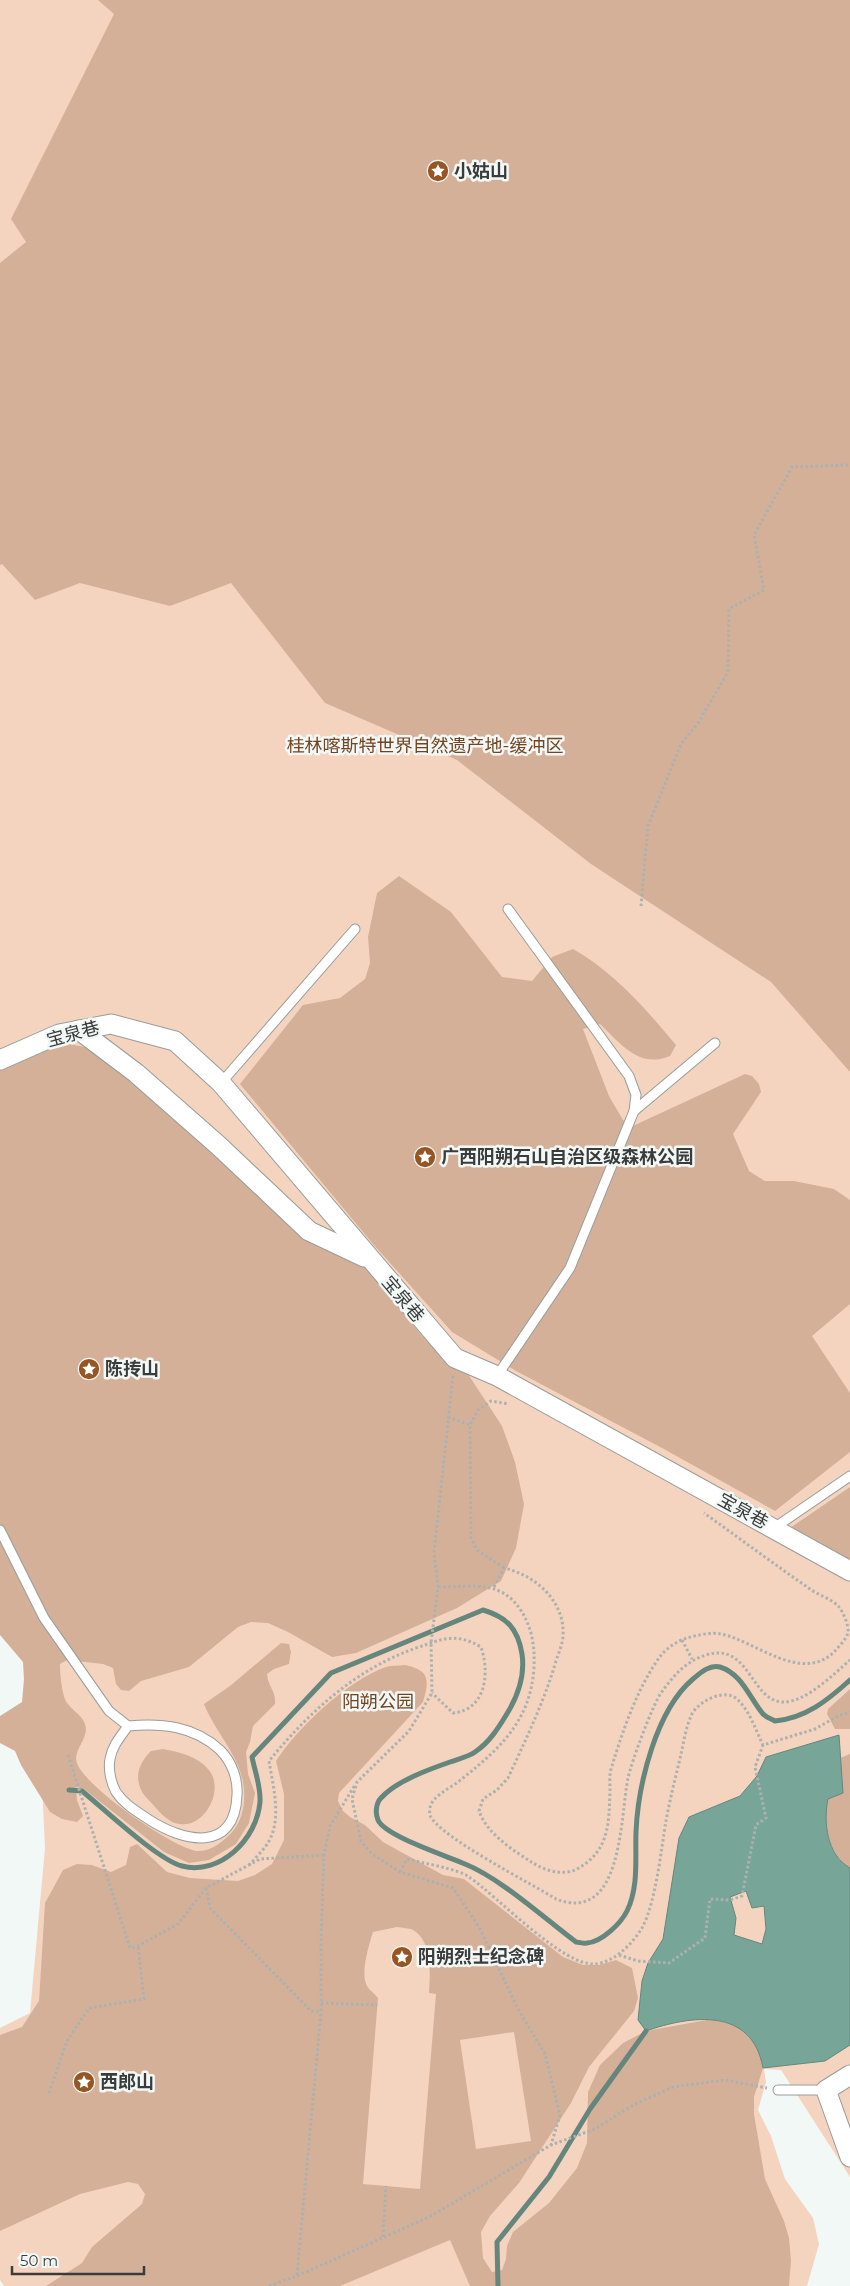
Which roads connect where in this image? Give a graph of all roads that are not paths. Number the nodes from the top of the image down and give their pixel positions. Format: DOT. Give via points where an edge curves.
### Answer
graph roads {
  1 [pos="508,910"];
  2 [pos="355,929"];
  3 [pos="80,1030"];
  4 [pos="715,1042"];
  5 [pos="0,1060"];
  6 [pos="221,1082"];
  7 [pos="634,1111"];
  8 [pos="370,1259"];
  9 [pos="497,1376"];
  10 [pos="850,1476"];
  11 [pos="774,1528"];
  12 [pos="0,1530"];
  13 [pos="850,1571"];
  14 [pos="128,1726"];
  15 [pos="850,2075"];
  16 [pos="778,2090"];
  17 [pos="826,2090"];
  18 [pos="850,2157"];
  1 -- 7 [label="lane" via="629,1076 636,1094"];
  2 -- 6 [label="lane"];
  3 -- 5 [label="street, 宝泉巷" via="59,1034"];
  3 -- 6 [label="street, 宝泉巷" via="111,1024 175,1041"];
  3 -- 8 [label="street" via="136,1073 309,1230"];
  4 -- 7 [label="lane"];
  6 -- 8 [label="street, 宝泉巷"];
  7 -- 9 [label="lane" via="570,1268"];
  8 -- 9 [label="street, 宝泉巷" via="455,1358"];
  9 -- 11 [label="street, 宝泉巷"];
  10 -- 11 [label="lane"];
  11 -- 13 [label="street, 宝泉巷"];
  12 -- 14 [label="lane" via="44,1618 109,1711"];
  14 -- 14 [label="lane" via="112,1749 110,1760 115,1791 128,1806 184,1837 207,1838 229,1825 237,1802 238,1785 225,1755 190,1730 149,1724"];
  15 -- 17 [label="street"];
  16 -- 17 [label="lane"];
  17 -- 18 [label="street"];
}
